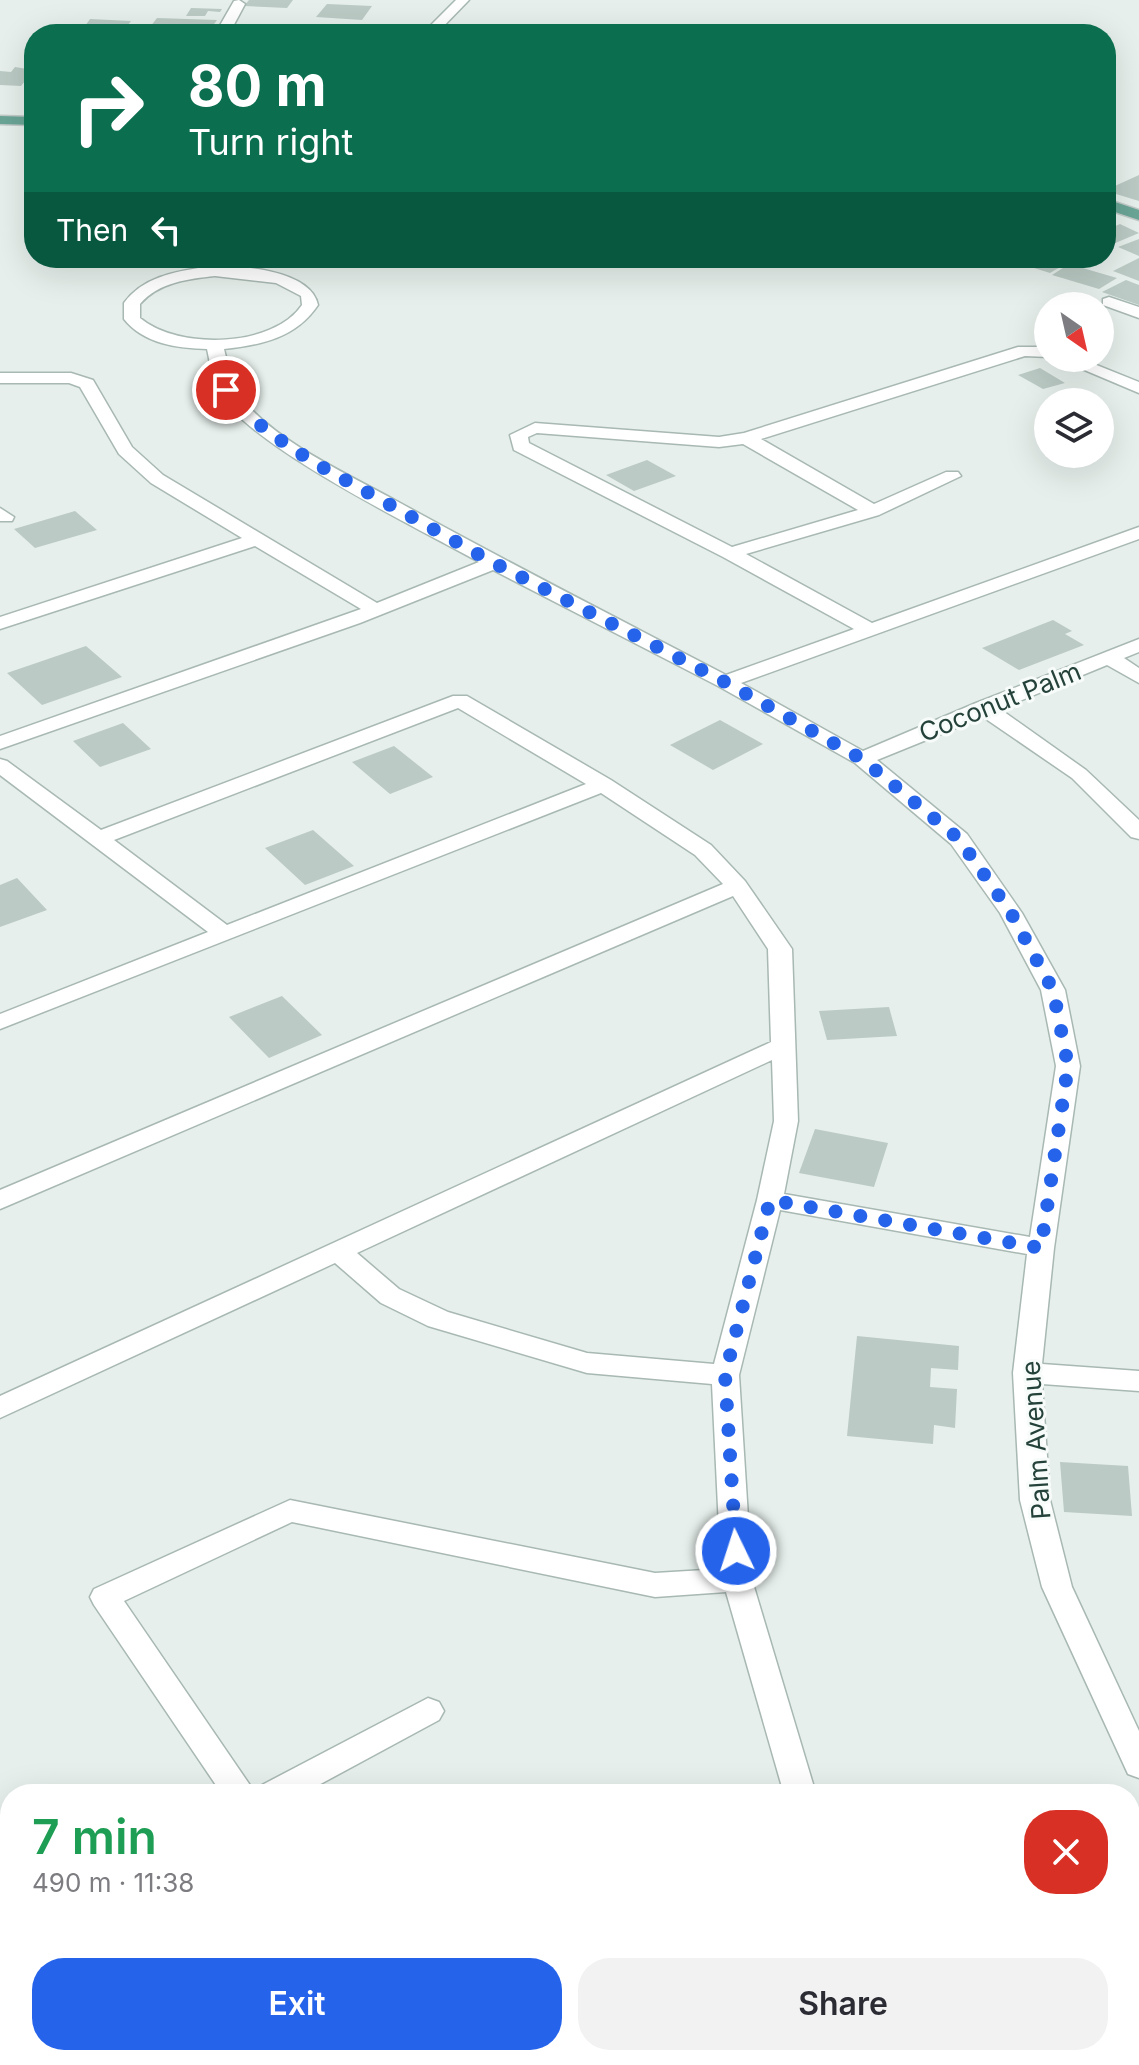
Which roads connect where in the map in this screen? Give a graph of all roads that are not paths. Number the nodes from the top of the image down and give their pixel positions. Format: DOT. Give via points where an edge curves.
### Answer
graph roads {
  1 [pos="463,0"];
  2 [pos="239,4"];
  3 [pos="228,24"];
  4 [pos="439,24"];
  5 [pos="0,120"];
  6 [pos="24,121"];
  7 [pos="1116,207"];
  8 [pos="1139,215"];
  9 [pos="203,268"];
  10 [pos="274,268"];
  11 [pos="187,275"];
  12 [pos="290,282"];
  13 [pos="1114,304"];
  14 [pos="1139,313"];
  15 [pos="214,344"];
  16 [pos="1034,351"];
  17 [pos="1099,372"];
  18 [pos="0,378"];
  19 [pos="1139,388"];
  20 [pos="746,438"];
  21 [pos="952,476"];
  22 [pos="873,511"];
  23 [pos="1139,533"];
  24 [pos="259,538"];
  25 [pos="730,553"];
  26 [pos="494,563"];
  27 [pos="374,609"];
  28 [pos="0,623"];
  29 [pos="869,629"];
  30 [pos="1139,645"];
  31 [pos="1109,658"];
  32 [pos="1139,677"];
  33 [pos="725,682"];
  34 [pos="983,707"];
  35 [pos="0,743"];
  36 [pos="862,759"];
  37 [pos="0,765"];
  38 [pos="603,785"];
  39 [pos="1139,832"];
  40 [pos="98,839"];
  41 [pos="737,886"];
  42 [pos="223,933"];
  43 [pos="0,1022"];
  44 [pos="784,1045"];
  45 [pos="0,1200"];
  46 [pos="770,1200"];
  47 [pos="1041,1248"];
  48 [pos="340,1253"];
  49 [pos="1027,1373"];
  50 [pos="725,1375"];
  51 [pos="1139,1381"];
  52 [pos="0,1408"];
  53 [pos="737,1580"];
  54 [pos="428,1711"];
  55 [pos="1139,1765"];
  56 [pos="233,1784"];
  57 [pos="292,1784"];
  58 [pos="797,1784"];
  1 -- 4 [label="street"];
  2 -- 3 [label="street"];
  5 -- 6 [label="main road"];
  7 -- 8 [label="main road"];
  9 -- 11 [label="street"];
  10 -- 12 [label="street"];
  11 -- 12 [label="street" via="244,271"];
  11 -- 15 [label="street" via="141,293 130,308 132,319 156,336"];
  12 -- 15 [label="street" via="309,303 299,321 270,335"];
  13 -- 14 [label="street"];
  15 -- 26 [label="street, Palm Avenue" via="226,390 270,433"];
  16 -- 20 [label="street"];
  17 -- 19 [label="street"];
  18 -- 24 [label="street" via="71,378 87,384 125,450 157,479"];
  20 -- 22 [label="street"];
  20 -- 25 [label="street" via="719,442 535,428 519,435 520,446"];
  21 -- 22 [label="street"];
  22 -- 25 [label="street"];
  23 -- 29 [label="street"];
  24 -- 27 [label="street"];
  24 -- 28 [label="street"];
  25 -- 29 [label="street"];
  26 -- 27 [label="street"];
  26 -- 33 [label="street, Palm Avenue"];
  27 -- 35 [label="street"];
  29 -- 33 [label="street"];
  30 -- 31 [label="street, Coconut Palm"];
  31 -- 32 [label="street"];
  31 -- 34 [label="street, Coconut Palm"];
  33 -- 36 [label="street, Palm Avenue"];
  34 -- 36 [label="street, Coconut Palm"];
  34 -- 39 [label="street" via="1079,774"];
  36 -- 47 [label="street, Palm Avenue" via="959,839 1011,913 1053,990 1068,1066"];
  37 -- 40 [label="street"];
  38 -- 40 [label="street" via="460,700"];
  38 -- 41 [label="street" via="703,850"];
  38 -- 42 [label="street"];
  40 -- 42 [label="street"];
  41 -- 44 [label="street" via="780,949"];
  41 -- 45 [label="street"];
  42 -- 43 [label="street"];
  44 -- 46 [label="street" via="786,1121"];
  44 -- 48 [label="street"];
  46 -- 47 [label="street"];
  46 -- 50 [label="street"];
  47 -- 49 [label="street, Palm Avenue"];
  48 -- 50 [label="street" via="390,1296 438,1319 587,1363"];
  48 -- 52 [label="street"];
  49 -- 51 [label="street"];
  49 -- 55 [label="street, Palm Avenue" via="1035,1500 1057,1587"];
  50 -- 53 [label="street"];
  53 -- 56 [label="street" via="655,1585 290,1511 105,1597"];
  53 -- 58 [label="street"];
  54 -- 57 [label="street"];
}
